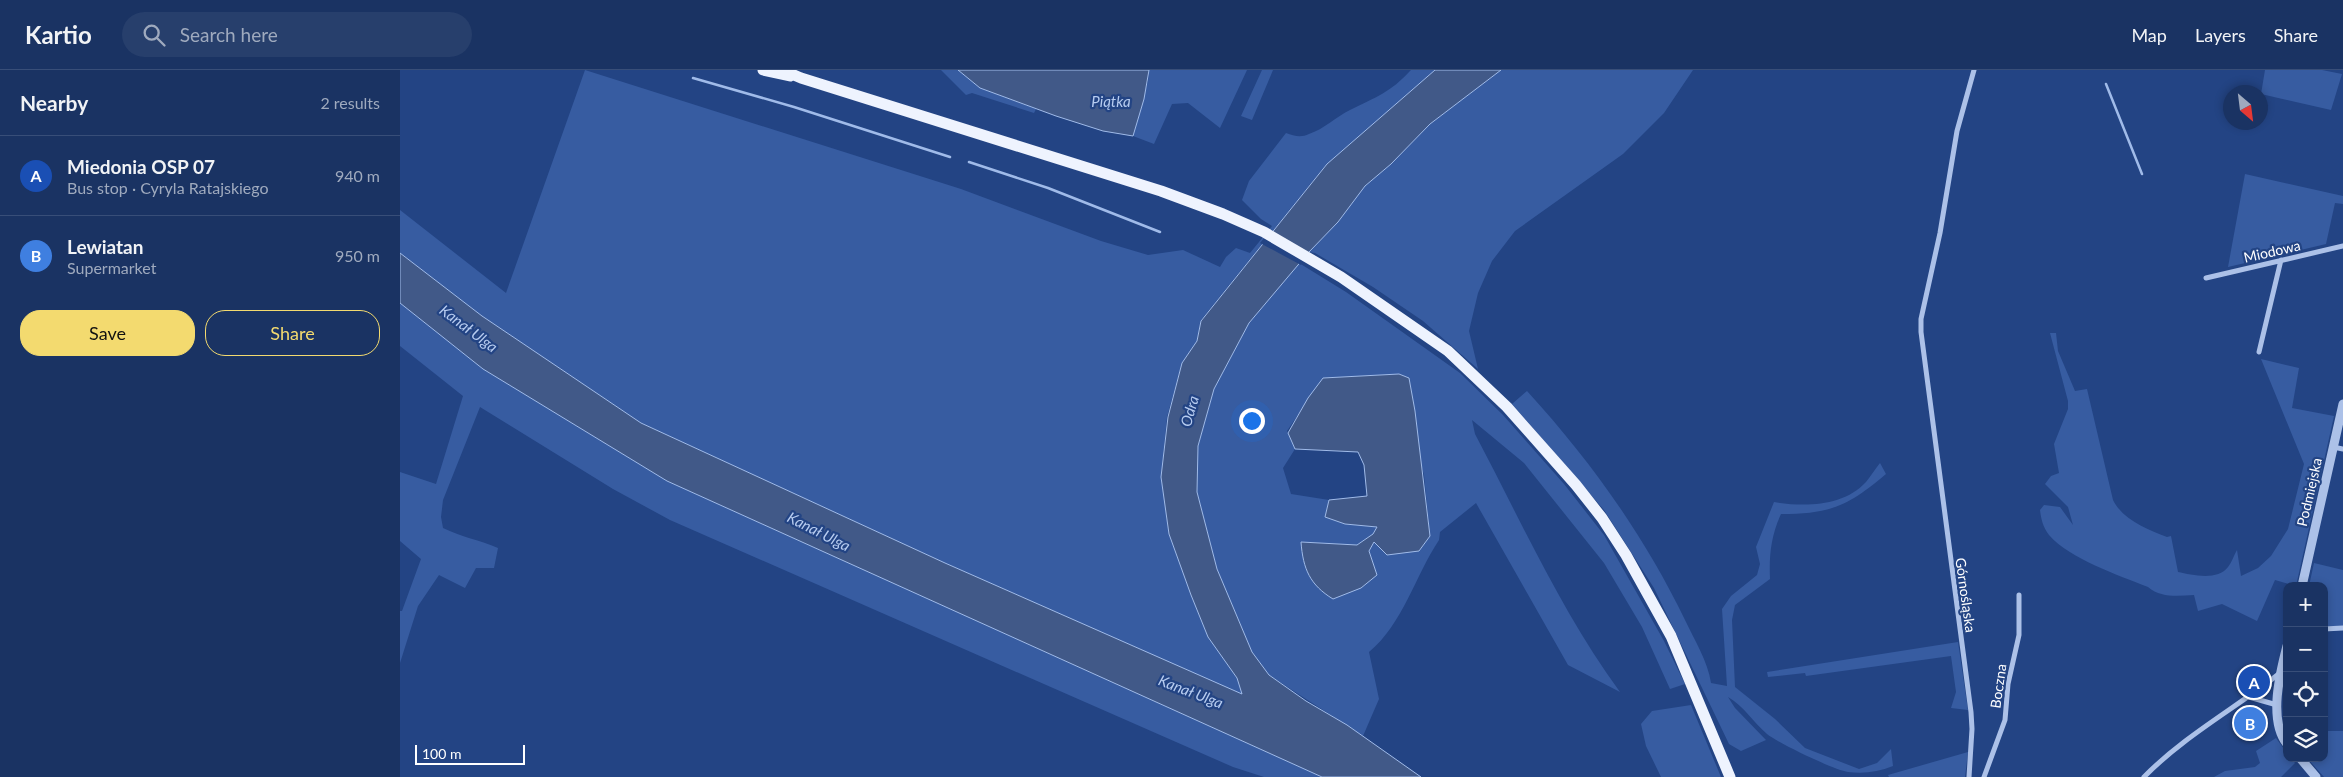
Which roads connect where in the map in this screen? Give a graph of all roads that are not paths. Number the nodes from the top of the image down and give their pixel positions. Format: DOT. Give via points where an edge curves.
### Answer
graph roads {
  1 [pos="763,70"];
  2 [pos="782,70"];
  3 [pos="1974,70"];
  4 [pos="801,78"];
  5 [pos="2343,246"];
  6 [pos="2281,260"];
  7 [pos="2206,278"];
  8 [pos="2259,352"];
  9 [pos="2343,404"];
  10 [pos="2333,447"];
  11 [pos="2343,449"];
  12 [pos="2303,582"];
  13 [pos="2019,596"];
  14 [pos="2343,628"];
  15 [pos="2328,629"];
  16 [pos="2283,661"];
  17 [pos="2280,673"];
  18 [pos="2249,697"];
  19 [pos="2277,705"];
  20 [pos="2283,736"];
  21 [pos="2303,762"];
  22 [pos="1730,777"];
  23 [pos="1969,777"];
  24 [pos="1984,777"];
  25 [pos="2144,777"];
  26 [pos="2316,777"];
  1 -- 4 [label="main road"];
  2 -- 4 [label="main road"];
  3 -- 23 [label="street, Górnośląska" via="1957,131 1921,319 1922,348 1934,416 1937,462 1972,720"];
  4 -- 22 [label="main road" via="1161,191 1223,214 1264,232 1341,277 1448,352 1506,407 1602,518 1671,636"];
  5 -- 6 [label="street, Miodowa"];
  6 -- 7 [label="street, Miodowa"];
  6 -- 8 [label="street"];
  9 -- 10 [label="street, Podmiejska"];
  10 -- 11 [label="street"];
  10 -- 12 [label="street, Podmiejska"];
  13 -- 24 [label="street, Boczna" via="2019,635 2008,684 2005,720"];
  14 -- 15 [label="street"];
  16 -- 17 [label="street"];
  17 -- 18 [label="street"];
  17 -- 19 [label="street"];
  18 -- 19 [label="street"];
  18 -- 25 [label="street" via="2194,735"];
  19 -- 20 [label="street"];
  21 -- 26 [label="street"];
}
